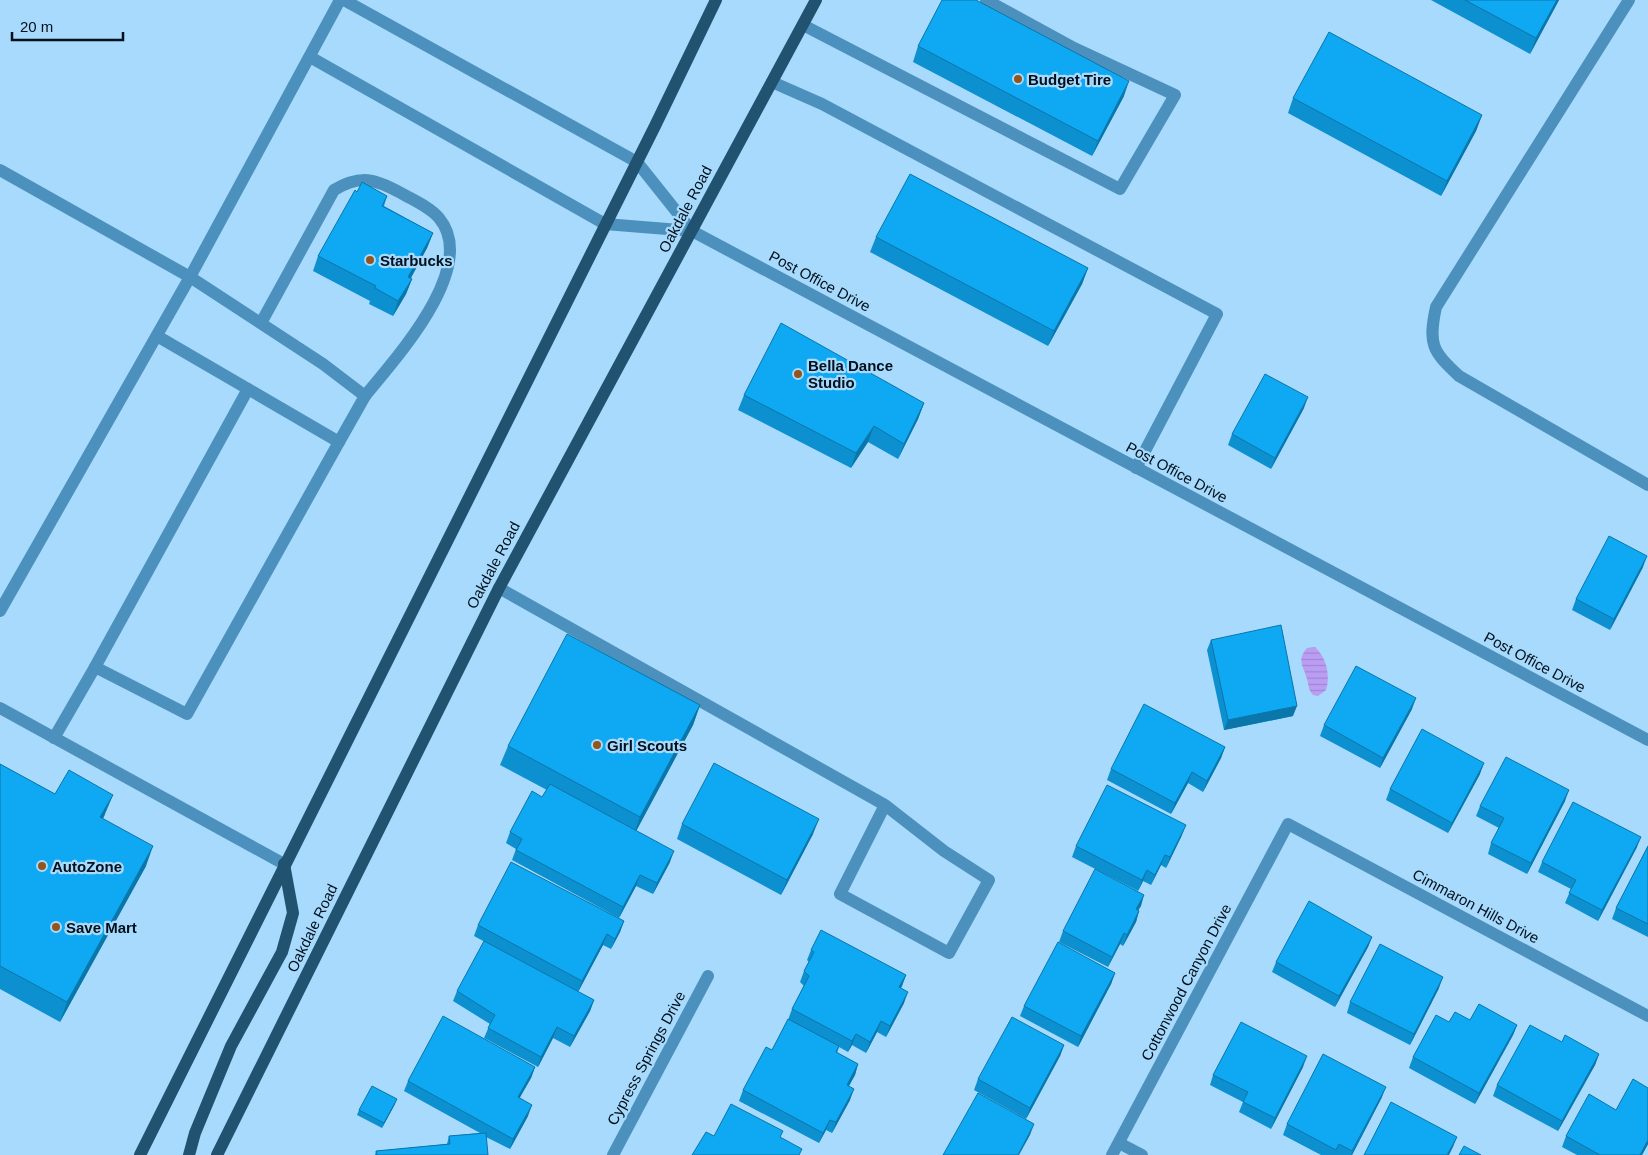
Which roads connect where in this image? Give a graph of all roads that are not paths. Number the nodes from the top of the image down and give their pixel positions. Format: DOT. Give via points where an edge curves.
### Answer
graph roads {
  1 [pos="340,0"];
  2 [pos="344,0"];
  3 [pos="716,0"];
  4 [pos="816,0"];
  5 [pos="986,0"];
  6 [pos="1629,0"];
  7 [pos="803,25"];
  8 [pos="310,57"];
  9 [pos="772,82"];
  10 [pos="638,162"];
  11 [pos="0,170"];
  12 [pos="605,224"];
  13 [pos="692,232"];
  14 [pos="190,277"];
  15 [pos="261,323"];
  16 [pos="157,336"];
  17 [pos="248,389"];
  18 [pos="365,396"];
  19 [pos="339,442"];
  20 [pos="1136,468"];
  21 [pos="1648,485"];
  22 [pos="499,588"];
  23 [pos="0,611"];
  24 [pos="95,668"];
  25 [pos="0,708"];
  26 [pos="54,738"];
  27 [pos="1648,740"];
  28 [pos="885,805"];
  29 [pos="1288,824"];
  30 [pos="284,864"];
  31 [pos="708,976"];
  32 [pos="1648,1016"];
  33 [pos="1119,1142"];
  34 [pos="140,1155"];
  35 [pos="189,1155"];
  36 [pos="217,1155"];
  37 [pos="613,1155"];
  38 [pos="1112,1155"];
  39 [pos="1142,1155"];
  1 -- 8 [label="street"];
  2 -- 10 [label="street"];
  3 -- 10 [label="main road"];
  4 -- 7 [label="main road, Oakdale Road"];
  5 -- 7 [label="street" via="1074,48 1175,95 1120,189"];
  6 -- 21 [label="street" via="1436,307 1430,333 1438,356 1459,376"];
  7 -- 9 [label="main road, Oakdale Road"];
  8 -- 12 [label="street"];
  8 -- 14 [label="street"];
  9 -- 13 [label="main road, Oakdale Road"];
  9 -- 20 [label="street" via="822,104 1217,314"];
  10 -- 12 [label="main road"];
  10 -- 13 [label="street"];
  11 -- 14 [label="street"];
  12 -- 13 [label="street"];
  12 -- 30 [label="main road"];
  13 -- 20 [label="street, Post Office Drive"];
  13 -- 22 [label="main road, Oakdale Road"];
  14 -- 15 [label="street"];
  14 -- 16 [label="street"];
  15 -- 18 [label="street" via="324,364"];
  15 -- 18 [label="street" via="334,190 367,178 424,206 439,218 449,236 450,259 446,272 424,319"];
  16 -- 17 [label="street"];
  16 -- 23 [label="street"];
  17 -- 19 [label="street"];
  17 -- 24 [label="street"];
  18 -- 19 [label="street"];
  19 -- 24 [label="street" via="187,714"];
  20 -- 27 [label="street, Post Office Drive"];
  22 -- 28 [label="street"];
  22 -- 36 [label="main road, Oakdale Road"];
  24 -- 26 [label="street"];
  25 -- 26 [label="street"];
  26 -- 30 [label="street"];
  28 -- 28 [label="street" via="944,851 989,880 949,953 840,894"];
  29 -- 32 [label="street, Cimmaron Hills Drive"];
  29 -- 33 [label="street, Cottonwood Canyon Drive"];
  30 -- 34 [label="main road"];
  30 -- 35 [label="main road" via="293,914 282,952 231,1046"];
  31 -- 37 [label="street, Cypress Springs Drive"];
  33 -- 38 [label="street, Cottonwood Canyon Drive"];
  33 -- 39 [label="street"];
}
